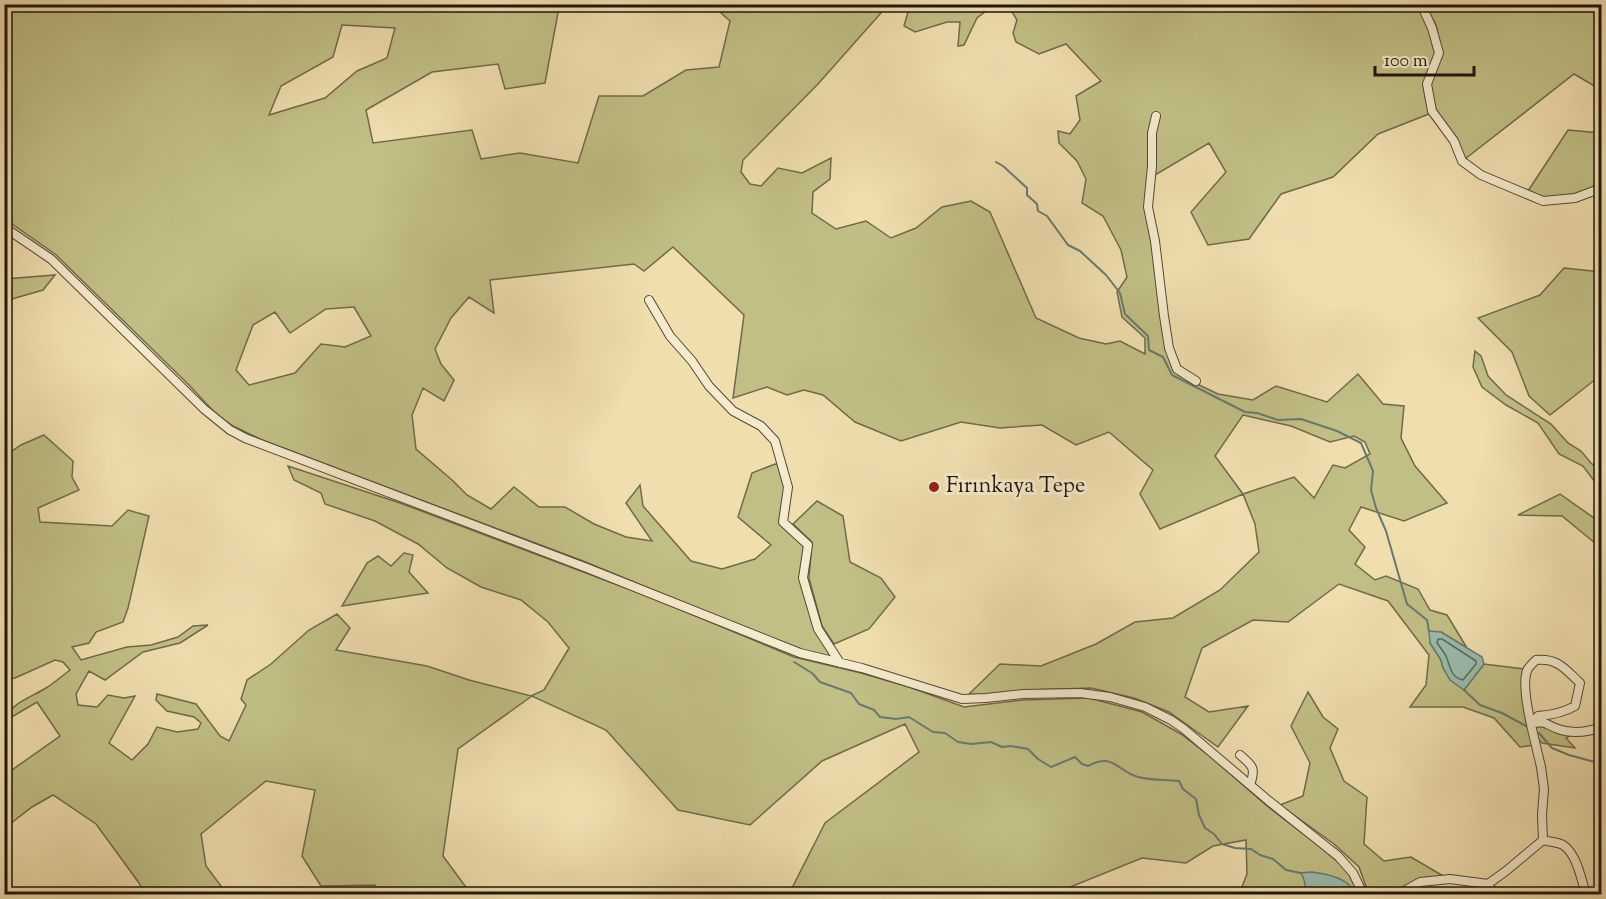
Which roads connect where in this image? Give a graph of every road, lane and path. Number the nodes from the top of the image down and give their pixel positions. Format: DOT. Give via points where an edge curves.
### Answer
graph roads {
  1 [pos="1420,4"];
  2 [pos="1156,116"];
  3 [pos="1602,188"];
  4 [pos="4,227"];
  5 [pos="649,300"];
  6 [pos="1196,381"];
  7 [pos="840,663"];
  8 [pos="1531,723"];
  9 [pos="1602,727"];
  10 [pos="1240,756"];
  11 [pos="1250,785"];
  12 [pos="1544,840"];
  13 [pos="1488,884"];
  14 [pos="1363,894"];
  15 [pos="1399,894"];
  16 [pos="1494,894"];
  17 [pos="1586,894"];
  1 -- 3 [label="street" via="1439,53 1427,84 1432,111 1454,141 1462,161 1481,175 1543,201 1575,198"];
  2 -- 6 [label="street" via="1148,207 1164,316 1177,369"];
  4 -- 7 [label="street" via="51,259 204,409 237,434 793,651"];
  5 -- 7 [label="street" via="670,336 709,386 733,411 761,426 776,441 788,487 783,522 808,545 803,578 818,629"];
  7 -- 11 [label="street" via="962,699 1080,693 1129,702 1177,725"];
  8 -- 8 [label="street" via="1538,716 1566,712 1575,706 1580,683 1548,659 1536,660 1527,670"];
  8 -- 9 [label="street" via="1544,722 1576,733"];
  8 -- 12 [label="street" via="1544,789"];
  10 -- 11 [label="street" via="1254,773"];
  11 -- 14 [label="street" via="1347,864"];
  12 -- 13 [label="street"];
  12 -- 17 [label="street" via="1562,844 1574,858"];
  13 -- 15 [label="street" via="1450,879 1420,882"];
  13 -- 16 [label="street"];
}
